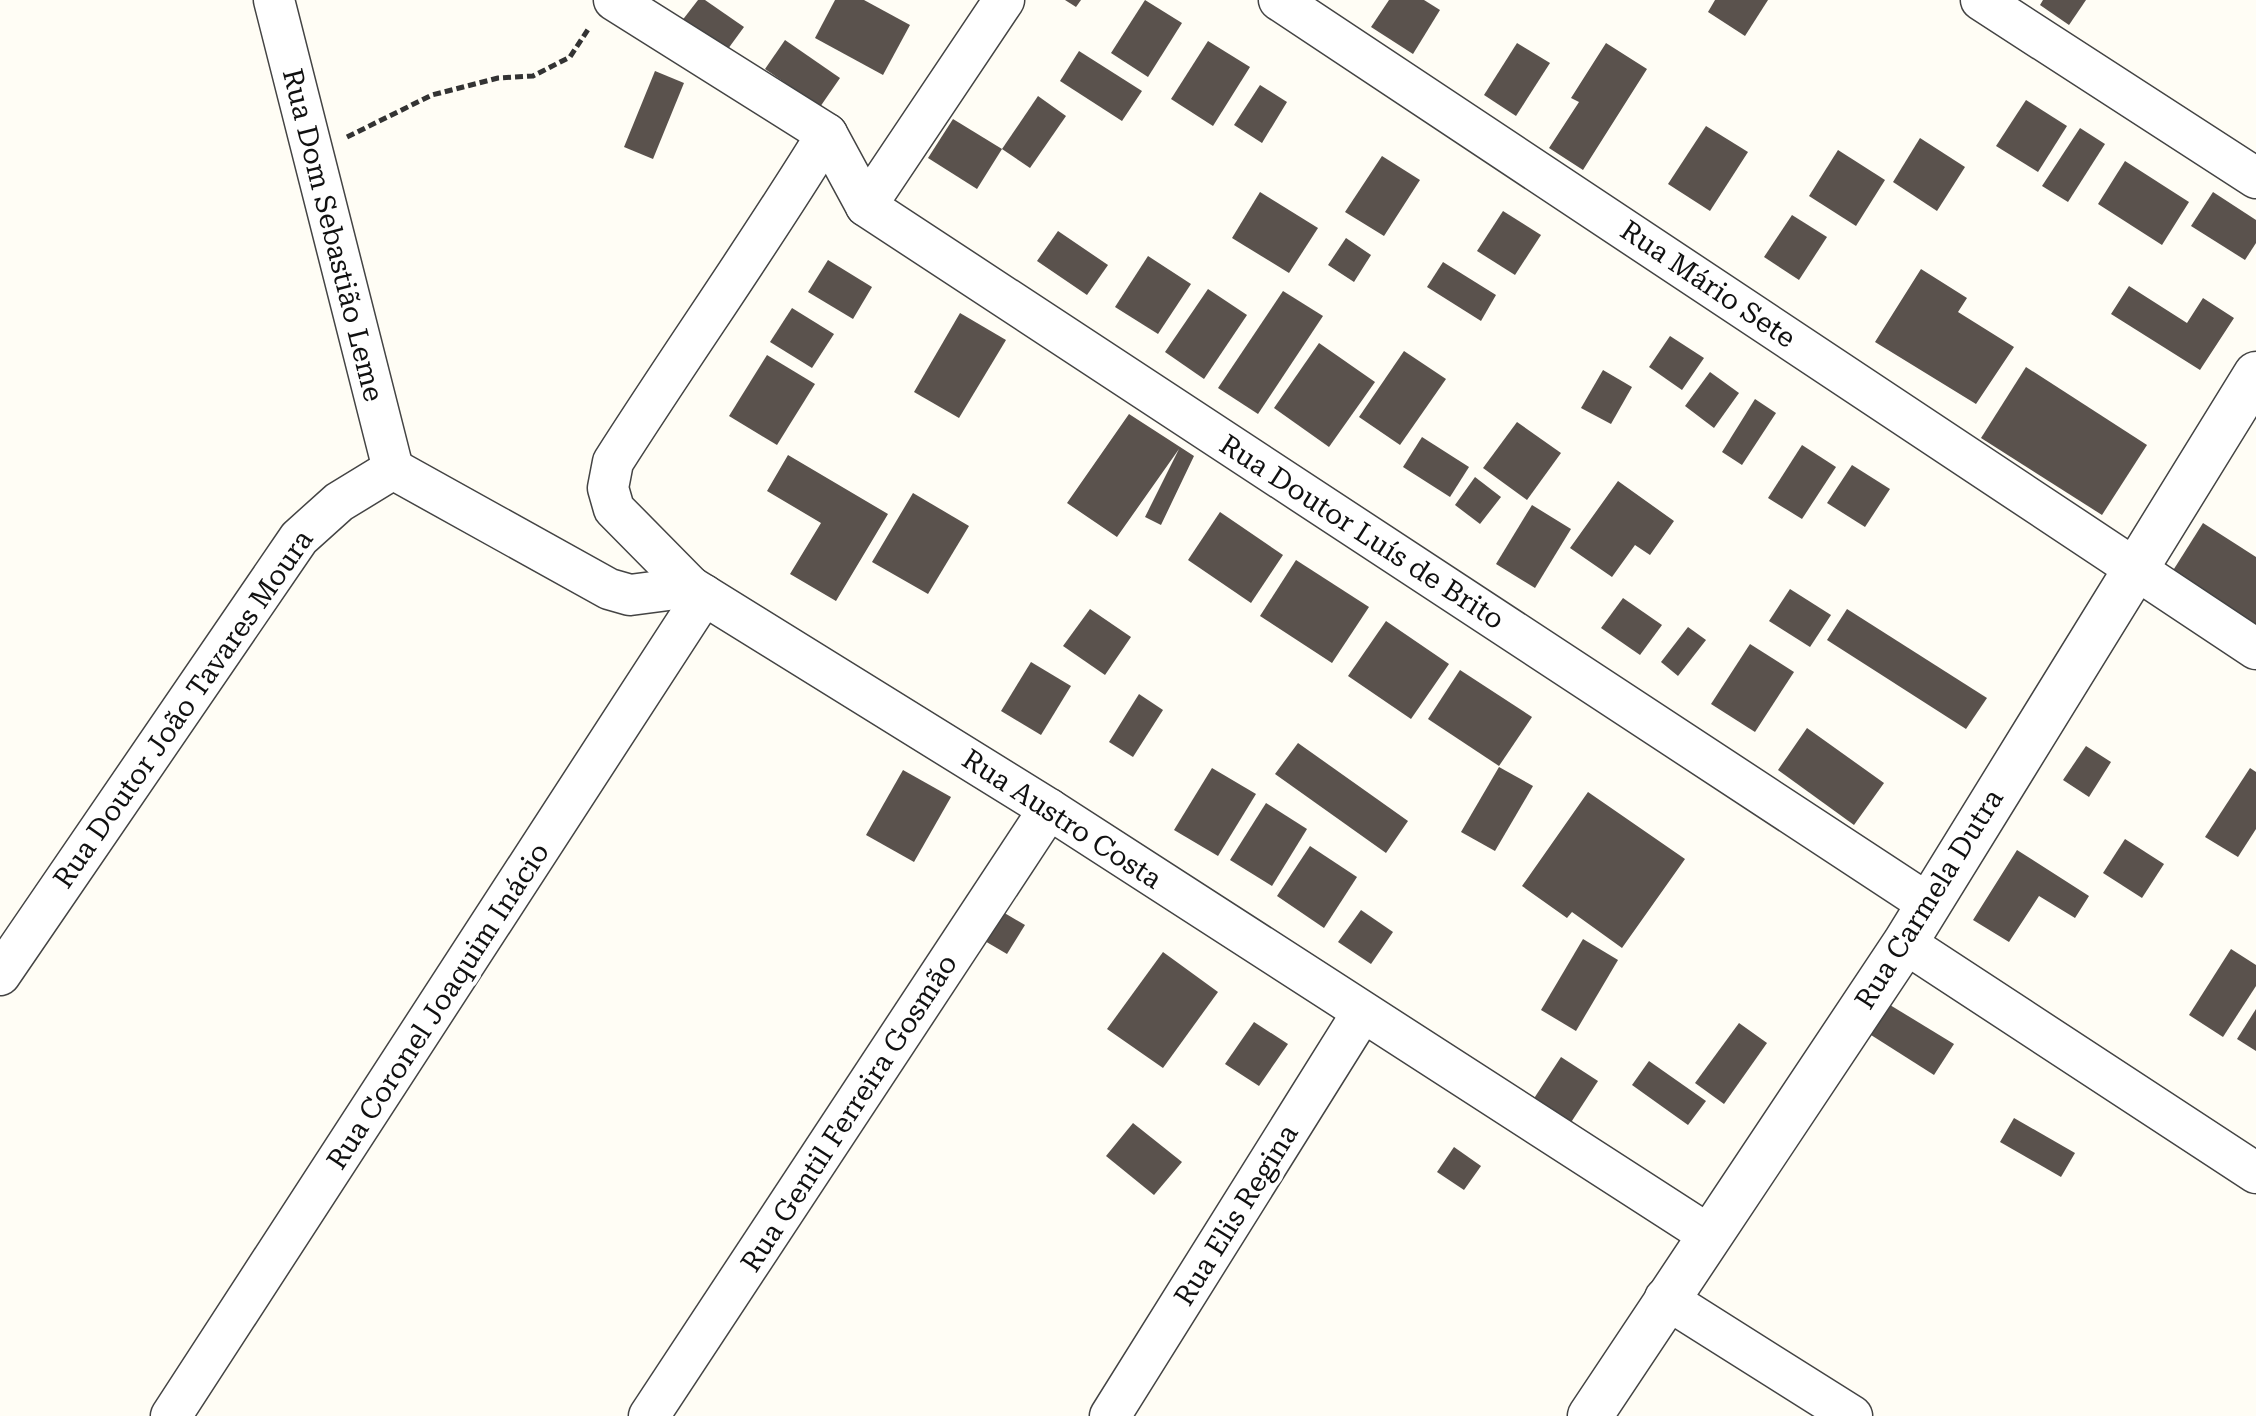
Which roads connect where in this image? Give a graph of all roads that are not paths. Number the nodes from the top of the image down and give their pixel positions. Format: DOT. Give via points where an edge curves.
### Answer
graph roads {
  1 [pos="274,0"];
  2 [pos="1004,0"];
  3 [pos="1279,0"];
  4 [pos="1981,0"];
  5 [pos="603,11"];
  6 [pos="827,134"];
  7 [pos="2256,178"];
  8 [pos="866,206"];
  9 [pos="2256,374"];
  10 [pos="393,469"];
  11 [pos="2136,569"];
  12 [pos="697,591"];
  13 [pos="2256,649"];
  14 [pos="1049,809"];
  15 [pos="1927,903"];
  16 [pos="1905,943"];
  17 [pos="0,975"];
  18 [pos="1362,1013"];
  19 [pos="2256,1173"];
  20 [pos="1709,1235"];
  21 [pos="1665,1298"];
  22 [pos="171,1416"];
  23 [pos="649,1416"];
  24 [pos="1110,1416"];
  25 [pos="1590,1416"];
  26 [pos="1852,1416"];
  1 -- 10 [label="street, Rua Dom Sebastião Leme"];
  2 -- 8 [label="street"];
  3 -- 11 [label="street, Rua Mário Sete"];
  4 -- 7 [label="street"];
  5 -- 6 [label="street"];
  6 -- 8 [label="street, Rua Doutor Luís de Brito"];
  6 -- 12 [label="street, Rua Austro Costa" via="608,475 614,509"];
  8 -- 15 [label="street, Rua Doutor Luís de Brito"];
  9 -- 11 [label="street, Rua Carmela Dutra"];
  10 -- 12 [label="street" via="609,589 630,595"];
  10 -- 17 [label="street, Rua Doutor João Tavares Moura" via="339,502 299,538"];
  11 -- 13 [label="street, Rua Mário Sete"];
  11 -- 15 [label="street, Rua Carmela Dutra"];
  12 -- 14 [label="street, Rua Austro Costa"];
  12 -- 22 [label="street, Rua Coronel Joaquim Inácio"];
  14 -- 18 [label="street, Rua Austro Costa"];
  14 -- 23 [label="street, Rua Gentil Ferreira Gosmão"];
  15 -- 16 [label="street, Rua Carmela Dutra"];
  16 -- 19 [label="street"];
  16 -- 20 [label="street, Rua Carmela Dutra"];
  18 -- 20 [label="street, Rua Austro Costa"];
  18 -- 24 [label="street, Rua Elis Regina"];
  20 -- 21 [label="street, Rua Carmela Dutra"];
  21 -- 25 [label="street, Rua Carmela Dutra"];
  21 -- 26 [label="street"];
}
